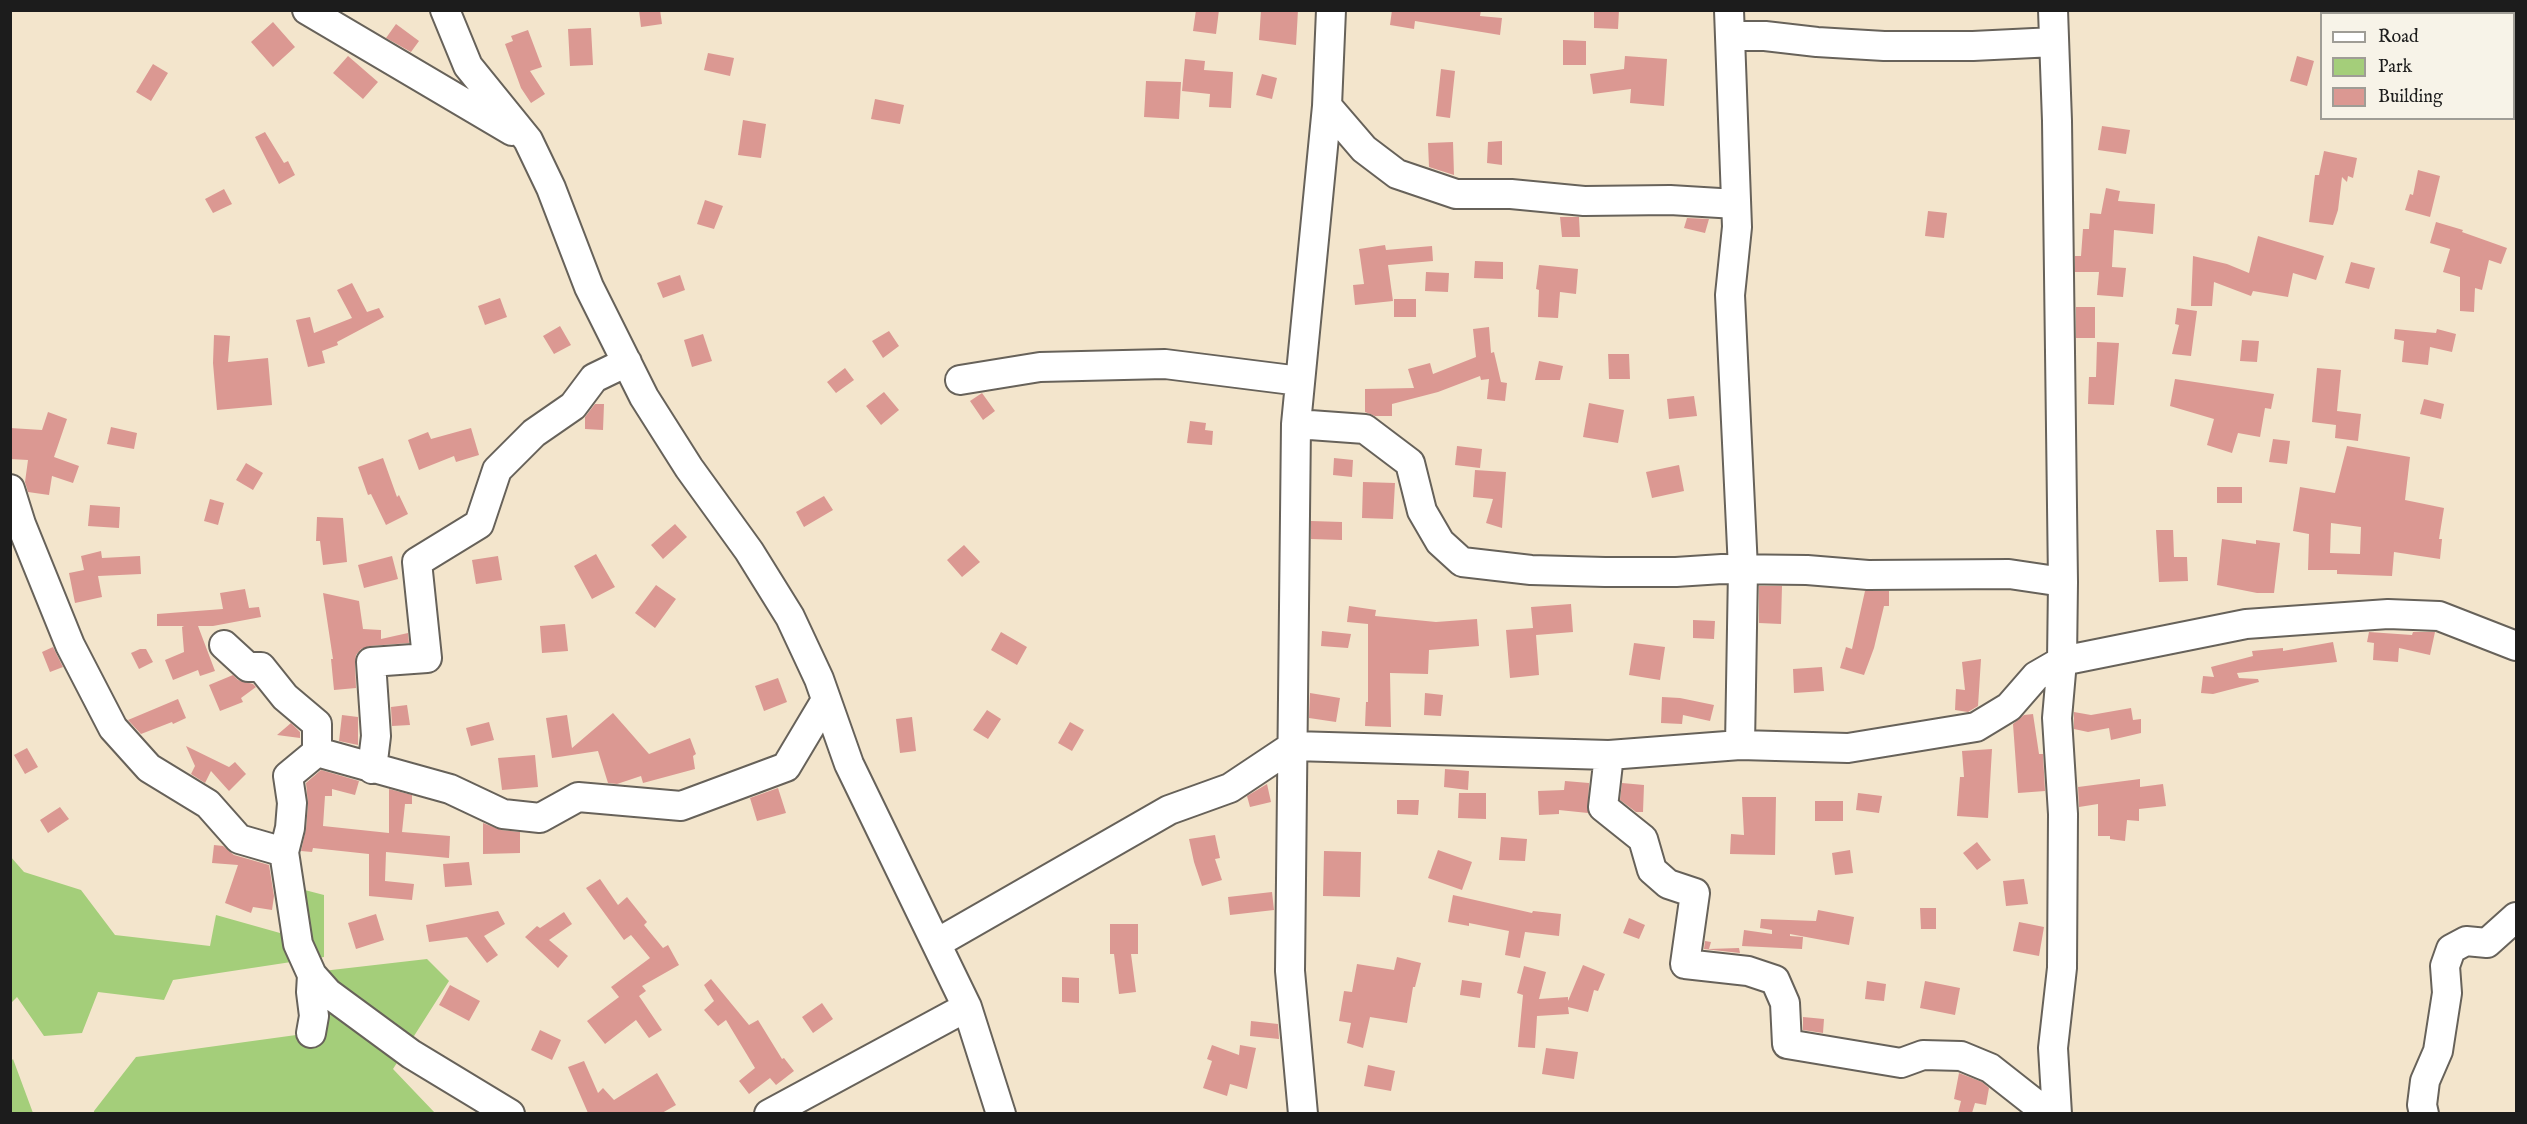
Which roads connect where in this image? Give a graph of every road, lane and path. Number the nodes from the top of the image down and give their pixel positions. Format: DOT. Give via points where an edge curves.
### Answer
graph roads {
  1 [pos="307,10"];
  2 [pos="445,10"];
  3 [pos="1331,10"];
  4 [pos="2054,10"];
  5 [pos="1729,23"];
  6 [pos="2054,42"];
  7 [pos="1326,106"];
  8 [pos="528,140"];
  9 [pos="1736,204"];
  10 [pos="627,363"];
  11 [pos="960,380"];
  12 [pos="1300,381"];
  13 [pos="1296,424"];
  14 [pos="10,489"];
  15 [pos="1743,569"];
  16 [pos="2063,582"];
  17 [pos="224,645"];
  18 [pos="2517,646"];
  19 [pos="2062,661"];
  20 [pos="826,700"];
  21 [pos="1740,745"];
  22 [pos="1293,746"];
  23 [pos="317,752"];
  24 [pos="1610,755"];
  25 [pos="372,769"];
  26 [pos="284,852"];
  27 [pos="2517,917"];
  28 [pos="937,943"];
  29 [pos="312,975"];
  30 [pos="967,1007"];
  31 [pos="311,1033"];
  32 [pos="510,1113"];
  33 [pos="769,1113"];
  34 [pos="1000,1113"];
  35 [pos="1303,1113"];
  36 [pos="2041,1113"];
  37 [pos="2057,1113"];
  38 [pos="2424,1113"];
  1 -- 8 [label="street"];
  2 -- 8 [label="street" via="468,66"];
  3 -- 7 [label="street"];
  4 -- 6 [label="street"];
  5 -- 6 [label="street" via="1765,36 1884,46"];
  5 -- 9 [label="street"];
  6 -- 16 [label="street"];
  7 -- 9 [label="street" via="1364,149 1397,174 1455,194"];
  7 -- 12 [label="street"];
  8 -- 10 [label="street" via="589,287"];
  9 -- 15 [label="street" via="1730,295"];
  10 -- 20 [label="street" via="663,428 790,617"];
  10 -- 25 [label="street" via="594,378 573,406 534,433 497,470 479,524 417,562 427,658 371,662 376,736"];
  11 -- 12 [label="street" via="1040,367 1165,364"];
  12 -- 13 [label="street"];
  13 -- 15 [label="street" via="1365,429 1410,463 1422,511 1440,542 1462,562 1552,571"];
  13 -- 22 [label="street"];
  14 -- 26 [label="street" via="70,645 113,728 149,768 208,804 239,839"];
  15 -- 16 [label="street" via="1868,575 2009,574"];
  15 -- 21 [label="street"];
  16 -- 19 [label="street"];
  17 -- 23 [label="street" via="248,667 261,667 285,697 317,724"];
  18 -- 19 [label="street" via="2439,616 2388,614 2246,624"];
  19 -- 21 [label="street" via="2036,676 2009,707 1976,727 1848,748"];
  19 -- 37 [label="street" via="2057,718 2063,814 2062,968 2053,1048"];
  20 -- 25 [label="street" via="786,767 681,806 578,797 540,818 503,814 450,789"];
  20 -- 28 [label="street" via="853,773"];
  21 -- 24 [label="street"];
  22 -- 24 [label="street"];
  22 -- 28 [label="street" via="1230,788 1169,810"];
  22 -- 35 [label="street" via="1290,970"];
  23 -- 25 [label="street"];
  23 -- 26 [label="street" via="288,776 292,803"];
  24 -- 36 [label="street" via="1603,807 1643,839 1652,870 1668,884 1695,893 1684,964 1748,971 1775,980 1785,1003 1786,1044 1902,1063 1923,1055 1961,1056 1990,1068 2037,1105"];
  26 -- 29 [label="street" via="298,944"];
  27 -- 38 [label="street" via="2487,943 2466,941 2451,949 2445,966 2447,993 2438,1051 2425,1081"];
  28 -- 30 [label="street"];
  29 -- 31 [label="street"];
  29 -- 32 [label="street" via="328,993 411,1054"];
  30 -- 33 [label="street"];
  30 -- 34 [label="street"];
}
